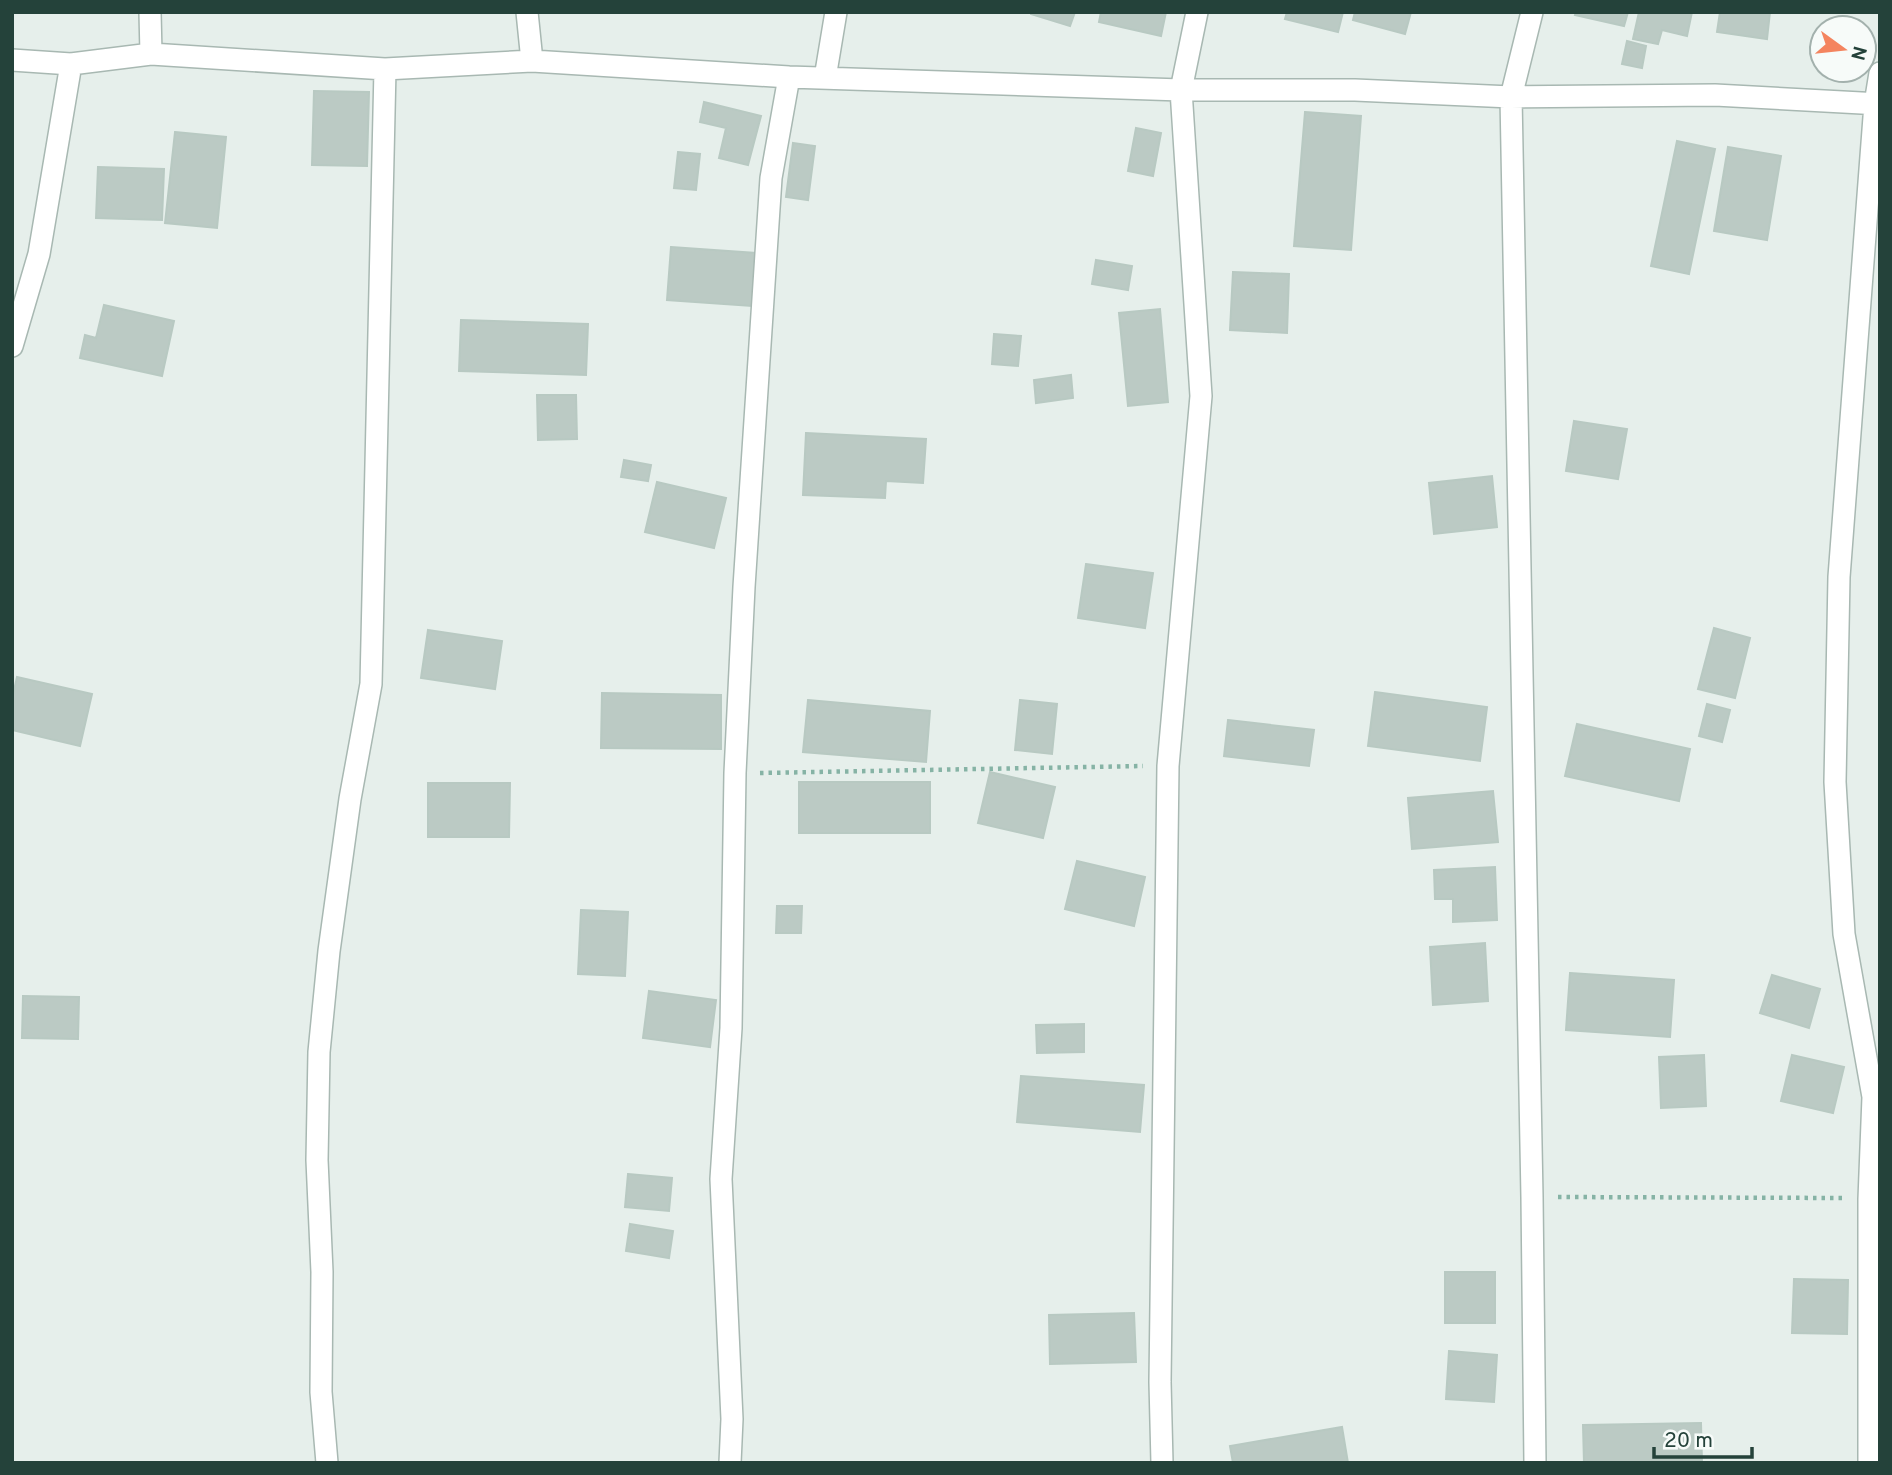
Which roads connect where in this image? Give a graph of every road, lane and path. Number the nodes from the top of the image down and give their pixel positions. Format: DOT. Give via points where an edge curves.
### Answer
graph roads {
  1 [pos="150,12"];
  2 [pos="527,12"];
  3 [pos="836,12"];
  4 [pos="1197,12"];
  5 [pos="1532,12"];
  6 [pos="151,54"];
  7 [pos="12,60"];
  8 [pos="532,61"];
  9 [pos="71,64"];
  10 [pos="386,69"];
  11 [pos="1880,73"];
  12 [pos="789,76"];
  13 [pos="825,78"];
  14 [pos="1181,90"];
  15 [pos="1511,97"];
  16 [pos="1877,104"];
  17 [pos="12,346"];
  18 [pos="1168,766"];
  19 [pos="735,773"];
  20 [pos="1532,1197"];
  21 [pos="1869,1199"];
  22 [pos="327,1463"];
  23 [pos="730,1463"];
  24 [pos="1163,1463"];
  25 [pos="1535,1463"];
  26 [pos="1868,1463"];
  1 -- 6 [label="street"];
  2 -- 8 [label="street"];
  3 -- 13 [label="street"];
  4 -- 14 [label="street"];
  5 -- 15 [label="street"];
  6 -- 9 [label="street"];
  6 -- 10 [label="street"];
  7 -- 9 [label="street"];
  8 -- 10 [label="street"];
  8 -- 12 [label="street"];
  9 -- 17 [label="street" via="39,254"];
  10 -- 22 [label="street" via="371,684 350,799 319,1052 321,1392"];
  11 -- 16 [label="street"];
  12 -- 13 [label="street"];
  12 -- 19 [label="street" via="771,178"];
  13 -- 14 [label="street"];
  14 -- 15 [label="street" via="1355,90"];
  14 -- 18 [label="street" via="1201,396"];
  15 -- 16 [label="street" via="1715,95"];
  15 -- 20 [label="street"];
  16 -- 21 [label="street" via="1839,577 1835,782 1844,934 1873,1097"];
  18 -- 19 [label="path"];
  18 -- 24 [label="street" via="1160,1382"];
  19 -- 23 [label="street" via="732,1028 721,1179"];
  20 -- 21 [label="path"];
  20 -- 25 [label="street"];
  21 -- 26 [label="street"];
}
